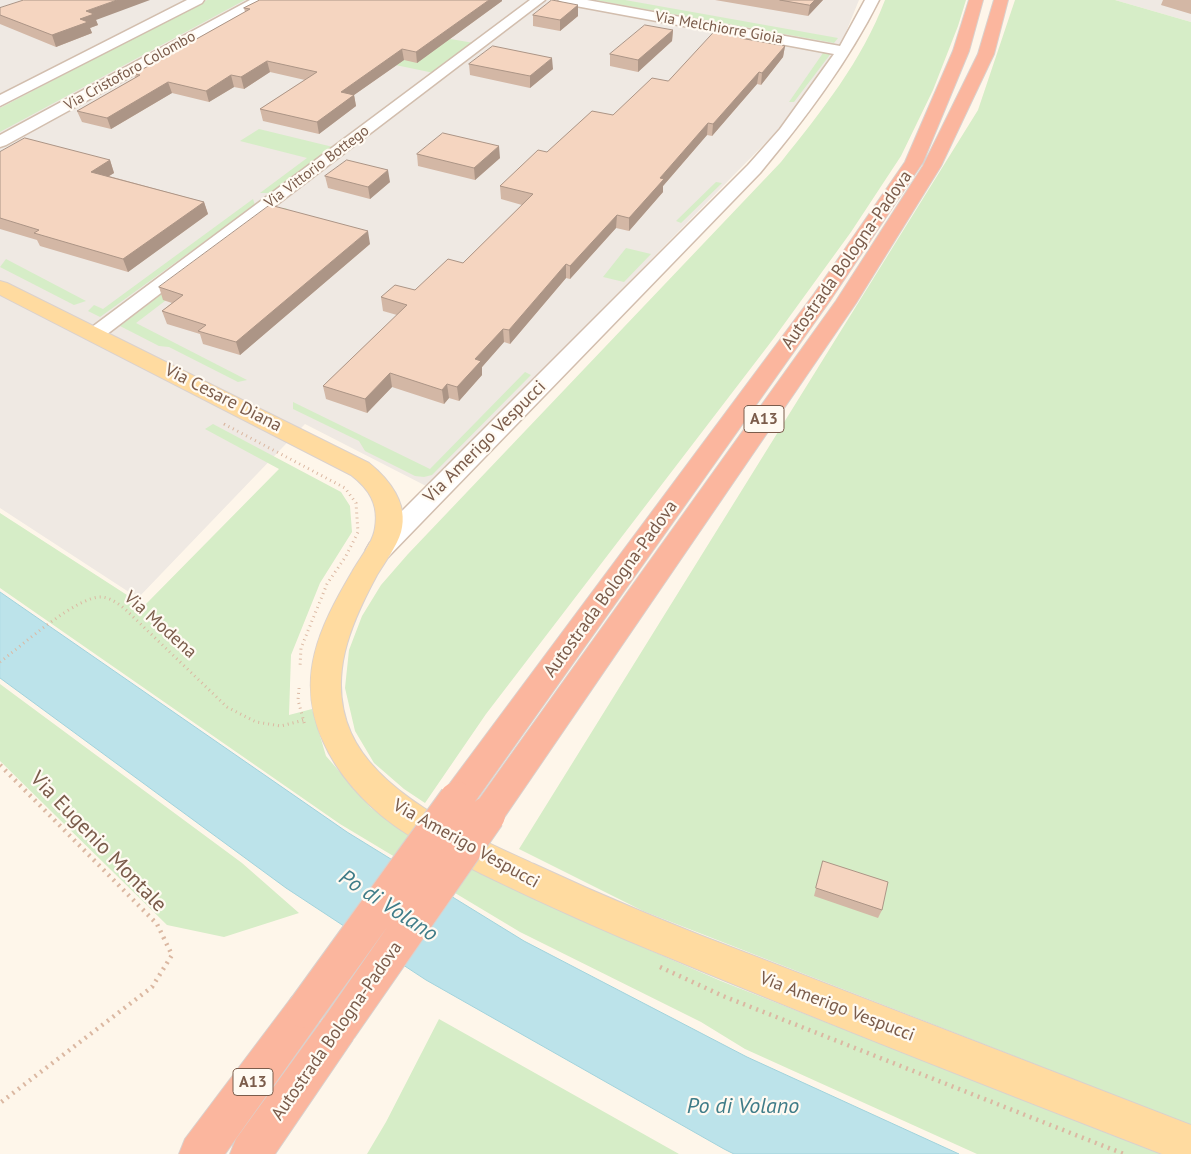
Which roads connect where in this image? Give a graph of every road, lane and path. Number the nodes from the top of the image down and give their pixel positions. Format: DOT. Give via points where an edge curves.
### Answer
graph roads {
  1 [pos="197,0"];
  2 [pos="260,0"];
  3 [pos="538,0"];
  4 [pos="564,0"];
  5 [pos="872,0"];
  6 [pos="976,0"];
  7 [pos="1001,0"];
  8 [pos="844,40"];
  9 [pos="0,101"];
  10 [pos="0,142"];
  11 [pos="0,287"];
  12 [pos="95,334"];
  13 [pos="222,423"];
  14 [pos="378,550"];
  15 [pos="0,662"];
  16 [pos="300,674"];
  17 [pos="299,682"];
  18 [pos="0,764"];
  19 [pos="472,808"];
  20 [pos="0,1103"];
  21 [pos="1191,1145"];
  22 [pos="200,1154"];
  23 [pos="251,1154"];
  1 -- 9 [label="street, Via Cristoforo Colombo"];
  2 -- 10 [label="street, Via Cristoforo Colombo"];
  3 -- 12 [label="street, Via Vittorio Bottego"];
  4 -- 8 [label="street, Via Melchiorre Gioia"];
  5 -- 8 [label="street, Via Amerigo Vespucci"];
  6 -- 19 [label="highway, Autostrada Bologna-Padova / A13" via="961,51 914,162"];
  7 -- 19 [label="highway, Autostrada Bologna-Padova / A13" via="986,54 932,166 845,303"];
  8 -- 14 [label="street, Via Amerigo Vespucci" via="786,132 754,169"];
  11 -- 12 [label="main road, Via Cesare Diana"];
  12 -- 14 [label="main road, Via Cesare Diana" via="372,478 384,494 390,517 388,532"];
  13 -- 16 [label="path" via="345,488 356,503 358,532 327,584 301,648"];
  14 -- 21 [label="main road, Via Amerigo Vespucci" via="337,623 327,652 324,683 328,712 338,739 358,772 381,796 406,815 539,885 662,938"];
  15 -- 17 [label="path, Via Modena" via="77,605 100,597 112,599 126,610 227,707 256,722 281,726 302,720"];
  18 -- 20 [label="path, Via Eugenio Montale" via="157,924 172,955 152,987"];
  19 -- 22 [label="highway, Autostrada Bologna-Padova / A13, bridge" via="305,1010"];
  19 -- 23 [label="highway, Autostrada Bologna-Padova / A13, bridge" via="339,1028"];
}
